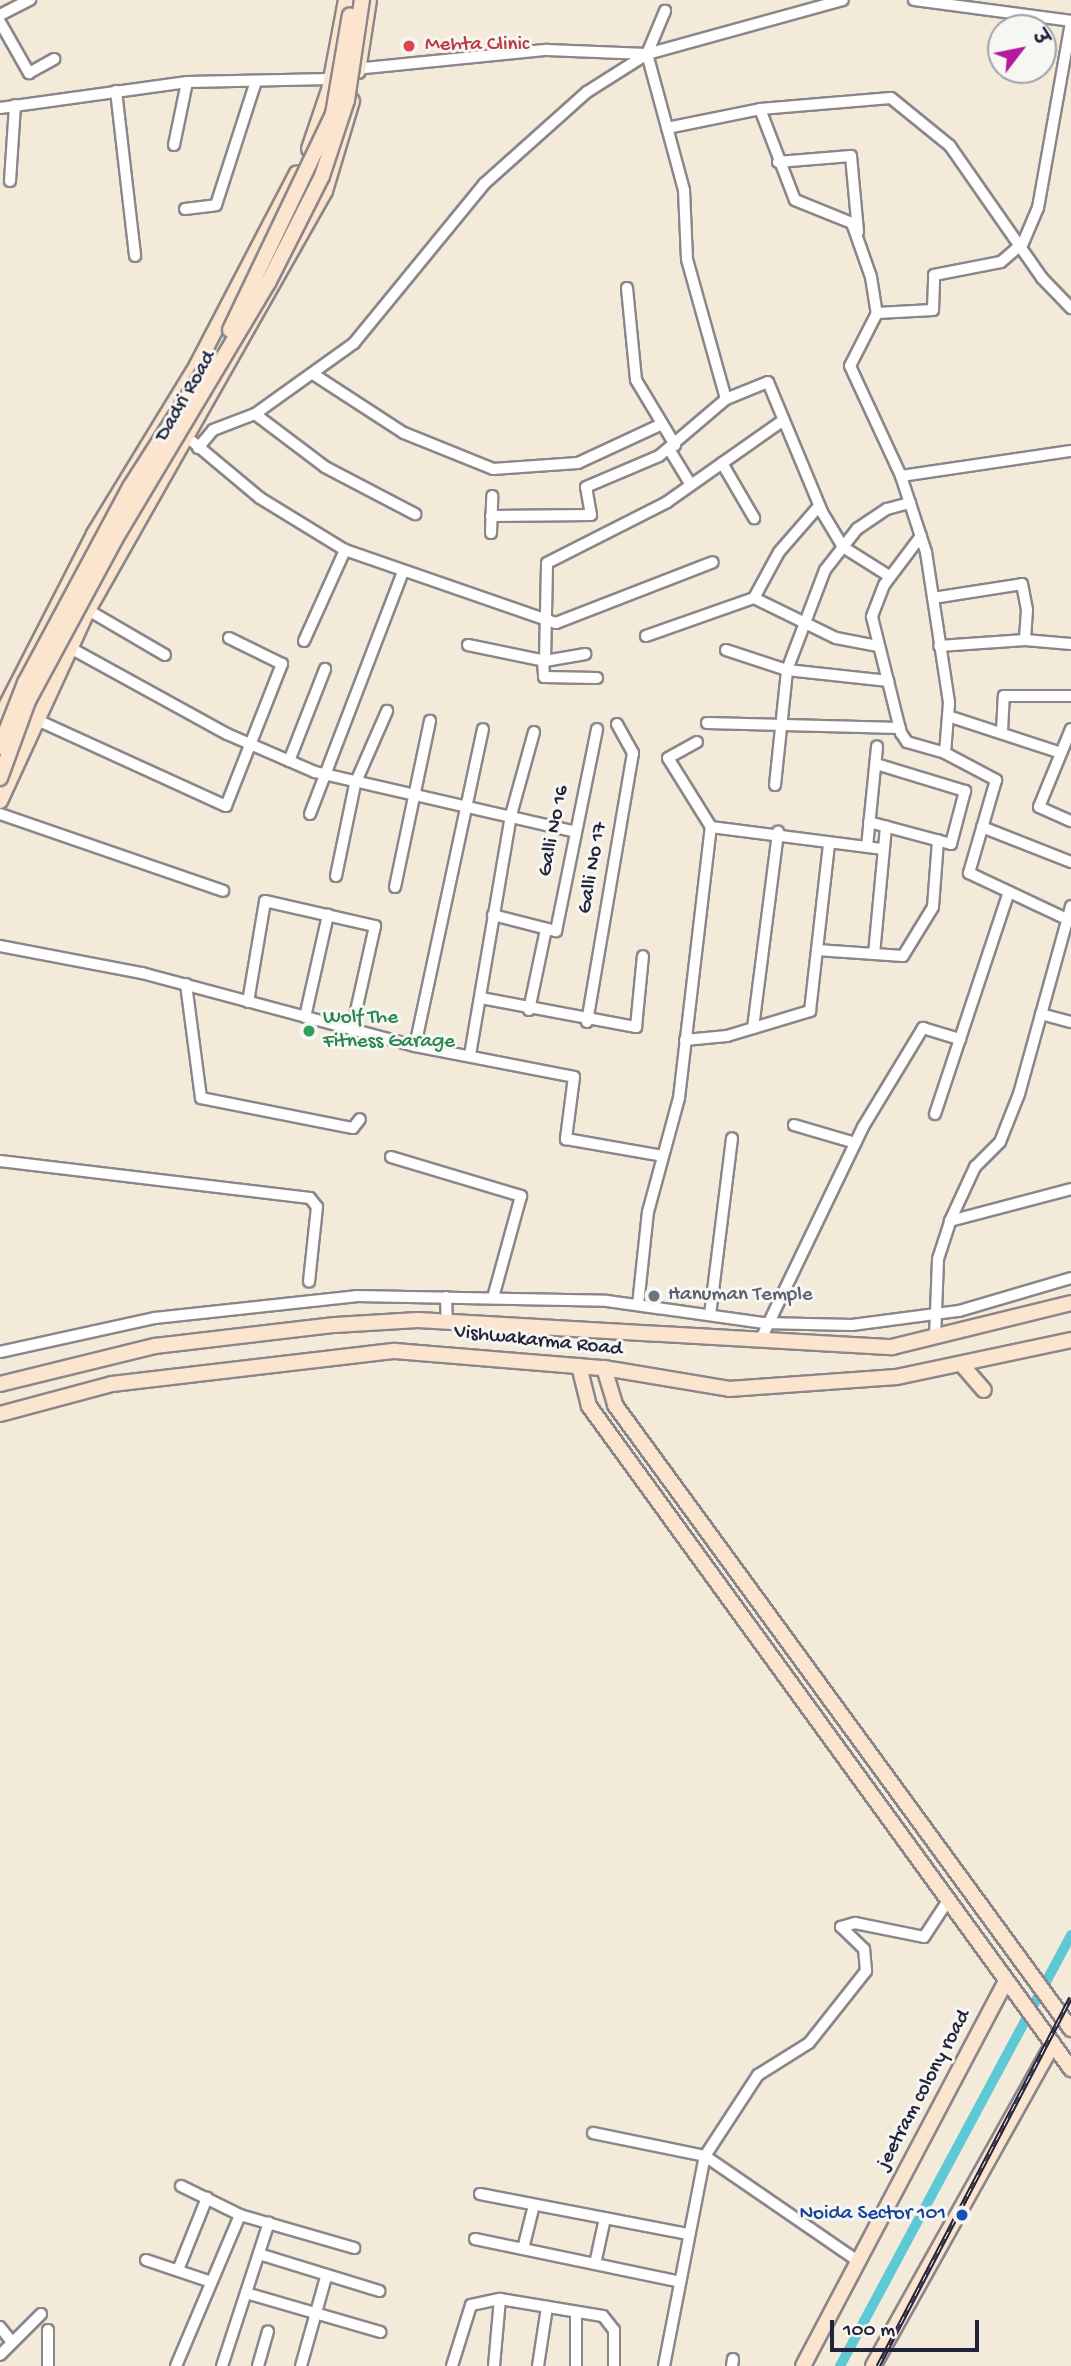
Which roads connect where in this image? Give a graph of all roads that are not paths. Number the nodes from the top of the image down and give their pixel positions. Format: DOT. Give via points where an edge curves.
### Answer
graph roads {
  1 [pos="30,0"];
  2 [pos="346,0"];
  3 [pos="352,0"];
  4 [pos="362,0"];
  5 [pos="369,0"];
  6 [pos="843,0"];
  7 [pos="914,0"];
  8 [pos="665,12"];
  9 [pos="0,15"];
  10 [pos="1071,21"];
  11 [pos="0,22"];
  12 [pos="647,54"];
  13 [pos="54,58"];
  14 [pos="358,69"];
  15 [pos="332,73"];
  16 [pos="187,82"];
  17 [pos="255,84"];
  18 [pos="116,91"];
  19 [pos="15,105"];
  20 [pos="0,108"];
  21 [pos="760,109"];
  22 [pos="667,128"];
  23 [pos="174,145"];
  24 [pos="778,162"];
  25 [pos="10,181"];
  26 [pos="185,209"];
  27 [pos="858,233"];
  28 [pos="1023,243"];
  29 [pos="135,256"];
  30 [pos="627,288"];
  31 [pos="1071,308"];
  32 [pos="877,313"];
  33 [pos="313,374"];
  34 [pos="173,399"];
  35 [pos="726,399"];
  36 [pos="255,414"];
  37 [pos="201,416"];
  38 [pos="781,422"];
  39 [pos="662,424"];
  40 [pos="192,442"];
  41 [pos="672,447"];
  42 [pos="1071,451"];
  43 [pos="722,463"];
  44 [pos="901,476"];
  45 [pos="691,485"];
  46 [pos="492,496"];
  47 [pos="910,503"];
  48 [pos="819,506"];
  49 [pos="415,514"];
  50 [pos="491,516"];
  51 [pos="754,518"];
  52 [pos="491,533"];
  53 [pos="921,536"];
  54 [pos="844,547"];
  55 [pos="345,550"];
  56 [pos="713,562"];
  57 [pos="403,572"];
  58 [pos="890,576"];
  59 [pos="754,598"];
  60 [pos="933,598"];
  61 [pos="88,610"];
  62 [pos="547,621"];
  63 [pos="805,622"];
  64 [pos="44,633"];
  65 [pos="646,636"];
  66 [pos="229,638"];
  67 [pos="1025,640"];
  68 [pos="304,641"];
  69 [pos="1071,644"];
  70 [pos="468,645"];
  71 [pos="878,646"];
  72 [pos="940,646"];
  73 [pos="70,648"];
  74 [pos="726,650"];
  75 [pos="585,654"];
  76 [pos="165,655"];
  77 [pos="544,661"];
  78 [pos="325,669"];
  79 [pos="787,670"];
  80 [pos="597,678"];
  81 [pos="888,681"];
  82 [pos="1071,696"];
  83 [pos="387,711"];
  84 [pos="948,716"];
  85 [pos="0,718"];
  86 [pos="35,719"];
  87 [pos="430,721"];
  88 [pos="707,723"];
  89 [pos="617,724"];
  90 [pos="778,724"];
  91 [pos="900,728"];
  92 [pos="483,729"];
  93 [pos="597,729"];
  94 [pos="1071,729"];
  95 [pos="1002,731"];
  96 [pos="534,732"];
  97 [pos="697,743"];
  98 [pos="252,745"];
  99 [pos="877,746"];
  100 [pos="0,747"];
  101 [pos="945,753"];
  102 [pos="1061,753"];
  103 [pos="289,761"];
  104 [pos="876,764"];
  105 [pos="323,775"];
  106 [pos="0,778"];
  107 [pos="355,784"];
  108 [pos="775,785"];
  109 [pos="414,795"];
  110 [pos="0,801"];
  111 [pos="467,804"];
  112 [pos="0,814"];
  113 [pos="310,814"];
  114 [pos="511,815"];
  115 [pos="1071,821"];
  116 [pos="870,822"];
  117 [pos="711,827"];
  118 [pos="886,827"];
  119 [pos="982,827"];
  120 [pos="573,831"];
  121 [pos="778,832"];
  122 [pos="938,840"];
  123 [pos="829,844"];
  124 [pos="867,847"];
  125 [pos="882,849"];
  126 [pos="1071,862"];
  127 [pos="336,876"];
  128 [pos="395,887"];
  129 [pos="223,891"];
  130 [pos="1009,892"];
  131 [pos="1071,906"];
  132 [pos="328,915"];
  133 [pos="493,915"];
  134 [pos="1069,921"];
  135 [pos="546,929"];
  136 [pos="0,946"];
  137 [pos="817,950"];
  138 [pos="874,954"];
  139 [pos="643,956"];
  140 [pos="187,984"];
  141 [pos="481,998"];
  142 [pos="248,1002"];
  143 [pos="529,1010"];
  144 [pos="1041,1014"];
  145 [pos="305,1017"];
  146 [pos="587,1022"];
  147 [pos="1071,1022"];
  148 [pos="752,1028"];
  149 [pos="352,1029"];
  150 [pos="960,1039"];
  151 [pos="685,1040"];
  152 [pos="415,1046"];
  153 [pos="470,1055"];
  154 [pos="935,1114"];
  155 [pos="360,1119"];
  156 [pos="794,1125"];
  157 [pos="732,1138"];
  158 [pos="855,1143"];
  159 [pos="663,1156"];
  160 [pos="391,1157"];
  161 [pos="0,1161"];
  162 [pos="1071,1189"];
  163 [pos="950,1221"];
  164 [pos="1071,1278"];
  165 [pos="309,1282"];
  166 [pos="446,1297"];
  167 [pos="493,1298"];
  168 [pos="1071,1304"];
  169 [pos="638,1305"];
  170 [pos="710,1315"];
  171 [pos="933,1315"];
  172 [pos="447,1322"];
  173 [pos="764,1323"];
  174 [pos="934,1338"];
  175 [pos="761,1339"];
  176 [pos="1071,1340"];
  177 [pos="0,1352"];
  178 [pos="962,1365"];
  179 [pos="579,1366"];
  180 [pos="604,1368"];
  181 [pos="0,1384"];
  182 [pos="984,1390"];
  183 [pos="0,1414"];
  184 [pos="947,1902"];
  185 [pos="1007,1983"];
  186 [pos="1068,2019"];
  187 [pos="1051,2043"];
  188 [pos="1071,2069"];
  189 [pos="593,2133"];
  190 [pos="705,2156"];
  191 [pos="181,2186"];
  192 [pos="480,2194"];
  193 [pos="207,2198"];
  194 [pos="534,2205"];
  195 [pos="240,2214"];
  196 [pos="605,2218"];
  197 [pos="269,2222"];
  198 [pos="687,2234"];
  199 [pos="475,2239"];
  200 [pos="354,2248"];
  201 [pos="523,2249"];
  202 [pos="259,2254"];
  203 [pos="146,2260"];
  204 [pos="859,2262"];
  205 [pos="595,2264"];
  206 [pos="178,2270"];
  207 [pos="327,2277"];
  208 [pos="208,2281"];
  209 [pos="676,2281"];
  210 [pos="379,2291"];
  211 [pos="246,2293"];
  212 [pos="500,2299"];
  213 [pos="547,2307"];
  214 [pos="576,2312"];
  215 [pos="41,2314"];
  216 [pos="316,2315"];
  217 [pos="0,2327"];
  218 [pos="48,2330"];
  219 [pos="268,2331"];
  220 [pos="380,2332"];
  221 [pos="11,2342"];
  222 [pos="0,2355"];
  223 [pos="48,2366"];
  224 [pos="176,2366"];
  225 [pos="222,2366"];
  226 [pos="258,2366"];
  227 [pos="301,2366"];
  228 [pos="452,2366"];
  229 [pos="495,2366"];
  230 [pos="538,2366"];
  231 [pos="576,2366"];
  232 [pos="614,2366"];
  233 [pos="664,2366"];
  234 [pos="803,2366"];
  235 [pos="873,2366"];
  1 -- 9 [label="street"];
  2 -- 15 [label="street, Dadri Road"];
  3 -- 100 [label="street, bridge" via="333,114 304,183 230,330 130,487 25,683"];
  4 -- 106 [label="street, bridge" via="347,100 322,176 268,283 35,688"];
  5 -- 14 [label="street, Dadri Road"];
  6 -- 12 [label="street"];
  7 -- 10 [label="street"];
  8 -- 12 [label="street"];
  10 -- 28 [label="street" via="1038,208"];
  11 -- 13 [label="street" via="29,73"];
  12 -- 14 [label="street" via="547,50"];
  12 -- 22 [label="street"];
  12 -- 33 [label="street" via="586,92 484,184 384,312"];
  14 -- 15 [label="street"];
  14 -- 37 [label="street, Dadri Road" via="324,191"];
  15 -- 17 [label="street"];
  15 -- 34 [label="street, Dadri Road" via="315,137 292,185"];
  16 -- 17 [label="street"];
  16 -- 18 [label="street"];
  16 -- 23 [label="street"];
  17 -- 26 [label="street" via="216,205"];
  18 -- 19 [label="street"];
  18 -- 29 [label="street"];
  19 -- 20 [label="street"];
  19 -- 25 [label="street"];
  21 -- 22 [label="street"];
  21 -- 24 [label="street"];
  21 -- 28 [label="street" via="891,98 950,146"];
  22 -- 35 [label="street" via="684,190 687,259"];
  24 -- 27 [label="street" via="800,205 839,214"];
  24 -- 27 [label="street" via="851,156"];
  27 -- 32 [label="street"];
  28 -- 31 [label="street" via="1041,278"];
  28 -- 32 [label="street" via="1002,262 934,275 933,310"];
  30 -- 39 [label="street" via="636,380"];
  32 -- 44 [label="street" via="850,366"];
  33 -- 36 [label="street"];
  33 -- 39 [label="street" via="404,433 493,469 578,464"];
  34 -- 37 [label="street"];
  34 -- 64 [label="street, Dadri Road"];
  35 -- 38 [label="street" via="768,381"];
  35 -- 41 [label="street"];
  36 -- 40 [label="street"];
  36 -- 49 [label="street" via="325,467"];
  37 -- 40 [label="street, Dadri Road"];
  38 -- 43 [label="street"];
  38 -- 48 [label="street"];
  39 -- 41 [label="street"];
  40 -- 55 [label="street" via="271,506"];
  40 -- 61 [label="street, Dadri Road"];
  41 -- 45 [label="street"];
  41 -- 50 [label="street" via="586,487 591,514"];
  42 -- 44 [label="street"];
  43 -- 45 [label="street"];
  43 -- 51 [label="street"];
  44 -- 47 [label="street"];
  45 -- 62 [label="street" via="547,563"];
  46 -- 50 [label="street"];
  47 -- 53 [label="street"];
  47 -- 54 [label="street" via="887,509"];
  48 -- 54 [label="street"];
  48 -- 59 [label="street" via="779,552"];
  50 -- 52 [label="street"];
  53 -- 58 [label="street"];
  53 -- 60 [label="street"];
  54 -- 58 [label="street"];
  54 -- 63 [label="street" via="825,570"];
  55 -- 57 [label="street"];
  55 -- 68 [label="street"];
  56 -- 62 [label="street" via="556,623"];
  57 -- 62 [label="street"];
  57 -- 105 [label="street"];
  58 -- 71 [label="street" via="872,617"];
  59 -- 63 [label="street"];
  59 -- 65 [label="street"];
  60 -- 67 [label="street" via="1023,584"];
  60 -- 72 [label="street"];
  61 -- 73 [label="street, Dadri Road"];
  61 -- 76 [label="street"];
  62 -- 77 [label="street"];
  63 -- 71 [label="street" via="836,638"];
  63 -- 79 [label="street"];
  64 -- 73 [label="street"];
  64 -- 85 [label="street, Dadri Road"];
  66 -- 98 [label="street" via="282,664"];
  67 -- 69 [label="street"];
  67 -- 72 [label="street"];
  70 -- 77 [label="street"];
  71 -- 81 [label="street"];
  72 -- 84 [label="street"];
  73 -- 86 [label="street, Dadri Road"];
  73 -- 98 [label="street"];
  74 -- 79 [label="street"];
  75 -- 77 [label="street"];
  77 -- 80 [label="street" via="544,677"];
  78 -- 103 [label="street"];
  79 -- 81 [label="street"];
  79 -- 90 [label="street"];
  81 -- 91 [label="street"];
  82 -- 95 [label="street" via="1004,696"];
  83 -- 107 [label="street"];
  84 -- 95 [label="street"];
  84 -- 101 [label="street"];
  86 -- 98 [label="street" via="226,806"];
  86 -- 110 [label="street, Dadri Road"];
  87 -- 109 [label="street"];
  88 -- 90 [label="street"];
  89 -- 146 [label="street, Galli No 17" via="633,753"];
  90 -- 91 [label="street"];
  90 -- 108 [label="street"];
  91 -- 101 [label="street" via="907,742"];
  92 -- 111 [label="street"];
  93 -- 120 [label="street, Galli No 16"];
  94 -- 102 [label="street"];
  95 -- 102 [label="street"];
  96 -- 114 [label="street"];
  97 -- 117 [label="street" via="668,758"];
  98 -- 103 [label="street"];
  99 -- 104 [label="street"];
  101 -- 119 [label="street" via="996,780"];
  102 -- 115 [label="street" via="1040,807"];
  103 -- 105 [label="street"];
  104 -- 116 [label="street"];
  104 -- 122 [label="street" via="965,791 951,844"];
  105 -- 107 [label="street"];
  105 -- 113 [label="street"];
  107 -- 109 [label="street"];
  107 -- 127 [label="street"];
  109 -- 111 [label="street"];
  109 -- 128 [label="street"];
  111 -- 114 [label="street"];
  111 -- 152 [label="street"];
  112 -- 129 [label="street"];
  114 -- 120 [label="street"];
  114 -- 133 [label="street"];
  116 -- 118 [label="street"];
  116 -- 124 [label="street"];
  117 -- 121 [label="street"];
  117 -- 151 [label="street"];
  118 -- 122 [label="street"];
  118 -- 125 [label="street"];
  119 -- 126 [label="street"];
  119 -- 130 [label="street" via="969,873"];
  120 -- 135 [label="street, Galli No 16" via="556,930"];
  121 -- 123 [label="street"];
  121 -- 148 [label="street"];
  122 -- 138 [label="street" via="933,907 903,956"];
  123 -- 124 [label="street"];
  123 -- 137 [label="street"];
  124 -- 125 [label="street"];
  125 -- 138 [label="street"];
  130 -- 134 [label="street"];
  130 -- 150 [label="street"];
  131 -- 134 [label="street"];
  132 -- 142 [label="street" via="265,901"];
  132 -- 145 [label="street"];
  132 -- 149 [label="street" via="375,926"];
  133 -- 135 [label="street"];
  133 -- 141 [label="street"];
  134 -- 144 [label="street"];
  135 -- 143 [label="street"];
  136 -- 140 [label="street"];
  137 -- 138 [label="street"];
  137 -- 148 [label="street" via="810,1011"];
  139 -- 146 [label="street" via="636,1027"];
  140 -- 142 [label="street"];
  140 -- 155 [label="street" via="201,1098 353,1128"];
  141 -- 143 [label="street"];
  141 -- 153 [label="street"];
  142 -- 145 [label="street"];
  143 -- 146 [label="street"];
  144 -- 147 [label="street"];
  144 -- 163 [label="street" via="1000,1142 975,1167"];
  145 -- 149 [label="street"];
  148 -- 151 [label="street"];
  149 -- 152 [label="street"];
  150 -- 154 [label="street"];
  150 -- 158 [label="street" via="923,1028"];
  151 -- 159 [label="street"];
  152 -- 153 [label="street"];
  153 -- 159 [label="street" via="574,1077 566,1139"];
  156 -- 158 [label="street"];
  157 -- 170 [label="street"];
  158 -- 173 [label="street"];
  159 -- 169 [label="street" via="648,1212"];
  160 -- 167 [label="street" via="521,1196"];
  161 -- 165 [label="street" via="314,1200"];
  162 -- 163 [label="street"];
  163 -- 171 [label="street"];
  164 -- 171 [label="street" via="1014,1299"];
  166 -- 167 [label="street"];
  166 -- 172 [label="street"];
  166 -- 177 [label="street" via="356,1296 230,1307 65,1334"];
  167 -- 169 [label="street"];
  168 -- 174 [label="street, Vishwakarma Road"];
  169 -- 170 [label="street"];
  170 -- 173 [label="street"];
  171 -- 173 [label="street" via="852,1325"];
  171 -- 174 [label="street"];
  172 -- 175 [label="street, Vishwakarma Road"];
  172 -- 181 [label="street, Vishwakarma Road" via="335,1325 155,1346"];
  173 -- 175 [label="street"];
  174 -- 175 [label="street, Vishwakarma Road" via="892,1347"];
  176 -- 178 [label="street, Vishwakarma Road"];
  178 -- 180 [label="street, Vishwakarma Road" via="897,1377 729,1388"];
  178 -- 182 [label="street"];
  179 -- 180 [label="street, Vishwakarma Road"];
  179 -- 183 [label="street, Vishwakarma Road" via="396,1351 283,1360 112,1384"];
  179 -- 184 [label="street" via="589,1406"];
  180 -- 186 [label="street" via="615,1405 1021,1962"];
  184 -- 185 [label="street"];
  184 -- 190 [label="street" via="924,1937 843,1923 869,1958 866,1971 809,2043 758,2075"];
  185 -- 187 [label="street"];
  185 -- 204 [label="street, jeetram colony road"];
  187 -- 188 [label="street"];
  187 -- 235 [label="street"];
  189 -- 190 [label="street"];
  190 -- 198 [label="street"];
  190 -- 204 [label="street"];
  191 -- 193 [label="street"];
  192 -- 194 [label="street"];
  193 -- 195 [label="street"];
  193 -- 206 [label="street"];
  194 -- 196 [label="street"];
  194 -- 201 [label="street"];
  195 -- 197 [label="street"];
  195 -- 208 [label="street"];
  196 -- 198 [label="street"];
  196 -- 205 [label="street"];
  197 -- 200 [label="street"];
  197 -- 202 [label="street"];
  198 -- 209 [label="street"];
  199 -- 201 [label="street"];
  201 -- 205 [label="street"];
  202 -- 207 [label="street"];
  202 -- 211 [label="street"];
  203 -- 206 [label="street"];
  204 -- 234 [label="street, jeetram colony road"];
  205 -- 209 [label="street"];
  206 -- 208 [label="street"];
  207 -- 210 [label="street"];
  207 -- 216 [label="street"];
  208 -- 224 [label="street"];
  209 -- 233 [label="street"];
  211 -- 216 [label="street"];
  211 -- 225 [label="street"];
  212 -- 213 [label="street"];
  212 -- 228 [label="street" via="471,2305"];
  212 -- 229 [label="street"];
  213 -- 214 [label="street"];
  213 -- 230 [label="street"];
  214 -- 231 [label="street"];
  214 -- 232 [label="street" via="603,2316 614,2330"];
  215 -- 221 [label="street"];
  216 -- 220 [label="street"];
  216 -- 227 [label="street"];
  217 -- 221 [label="street"];
  218 -- 223 [label="street"];
  219 -- 226 [label="street"];
  221 -- 222 [label="street"];
}
